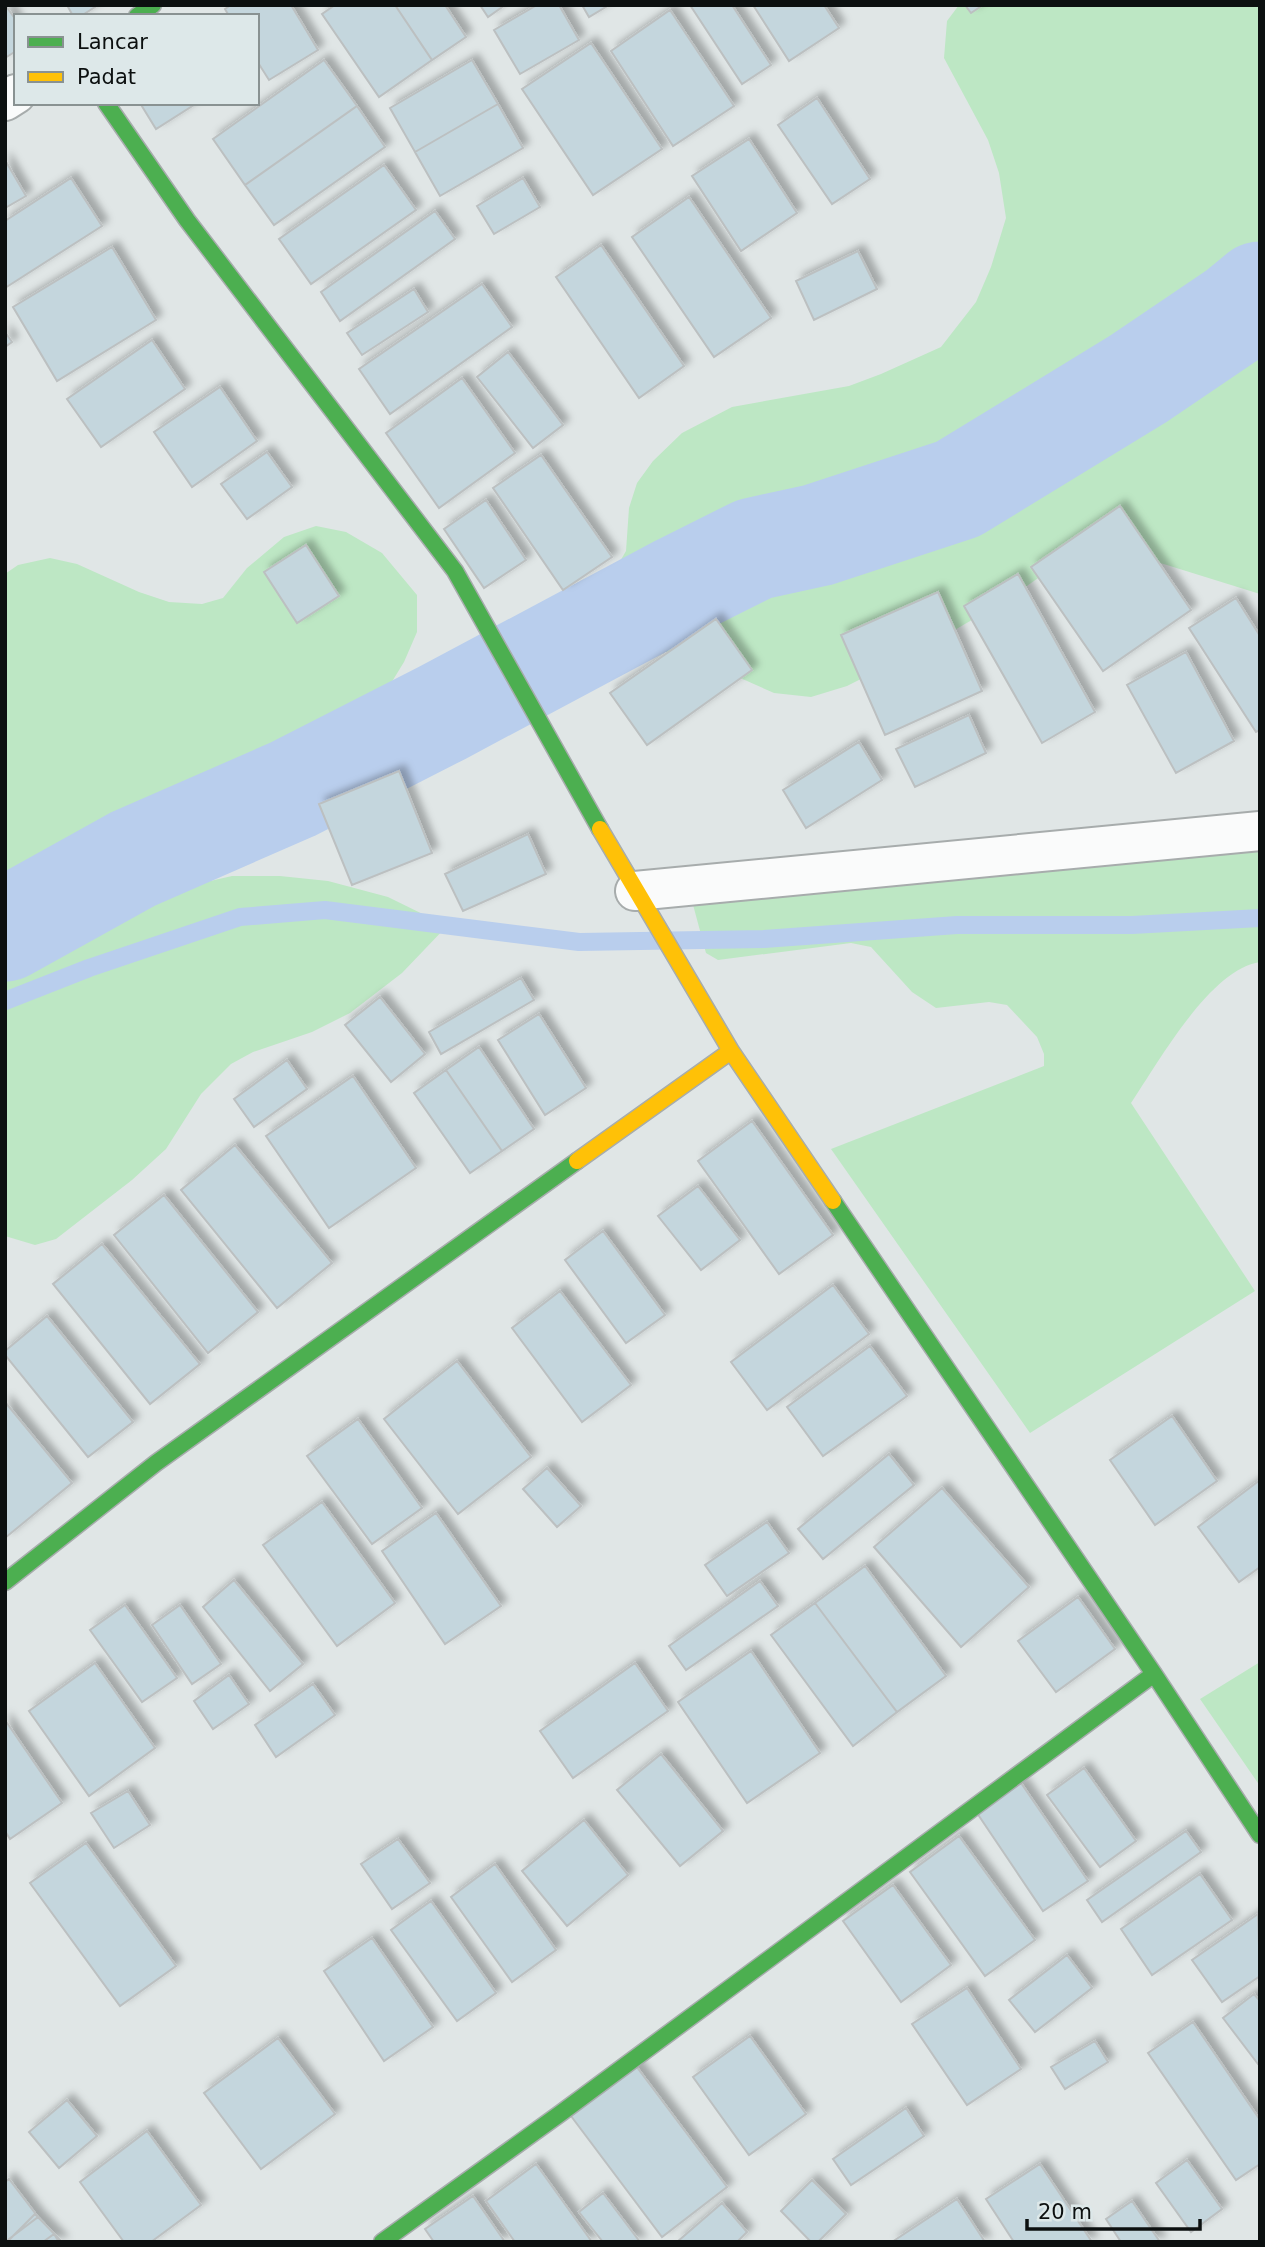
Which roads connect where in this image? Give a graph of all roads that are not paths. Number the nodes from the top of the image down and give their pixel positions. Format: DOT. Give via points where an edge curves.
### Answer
graph roads {
  1 [pos="107,105"];
  2 [pos="1260,831"];
  3 [pos="642,904"];
  4 [pos="731,1051"];
  5 [pos="5,1582"];
  6 [pos="1154,1674"];
  7 [pos="1260,1835"];
  8 [pos="382,2242"];
  1 -- 3 [label="street" via="187,220 455,571"];
  2 -- 3 [label="street"];
  3 -- 4 [label="street"];
  4 -- 5 [label="street" via="156,1464"];
  4 -- 6 [label="street"];
  6 -- 7 [label="street"];
  6 -- 8 [label="street"];
}
